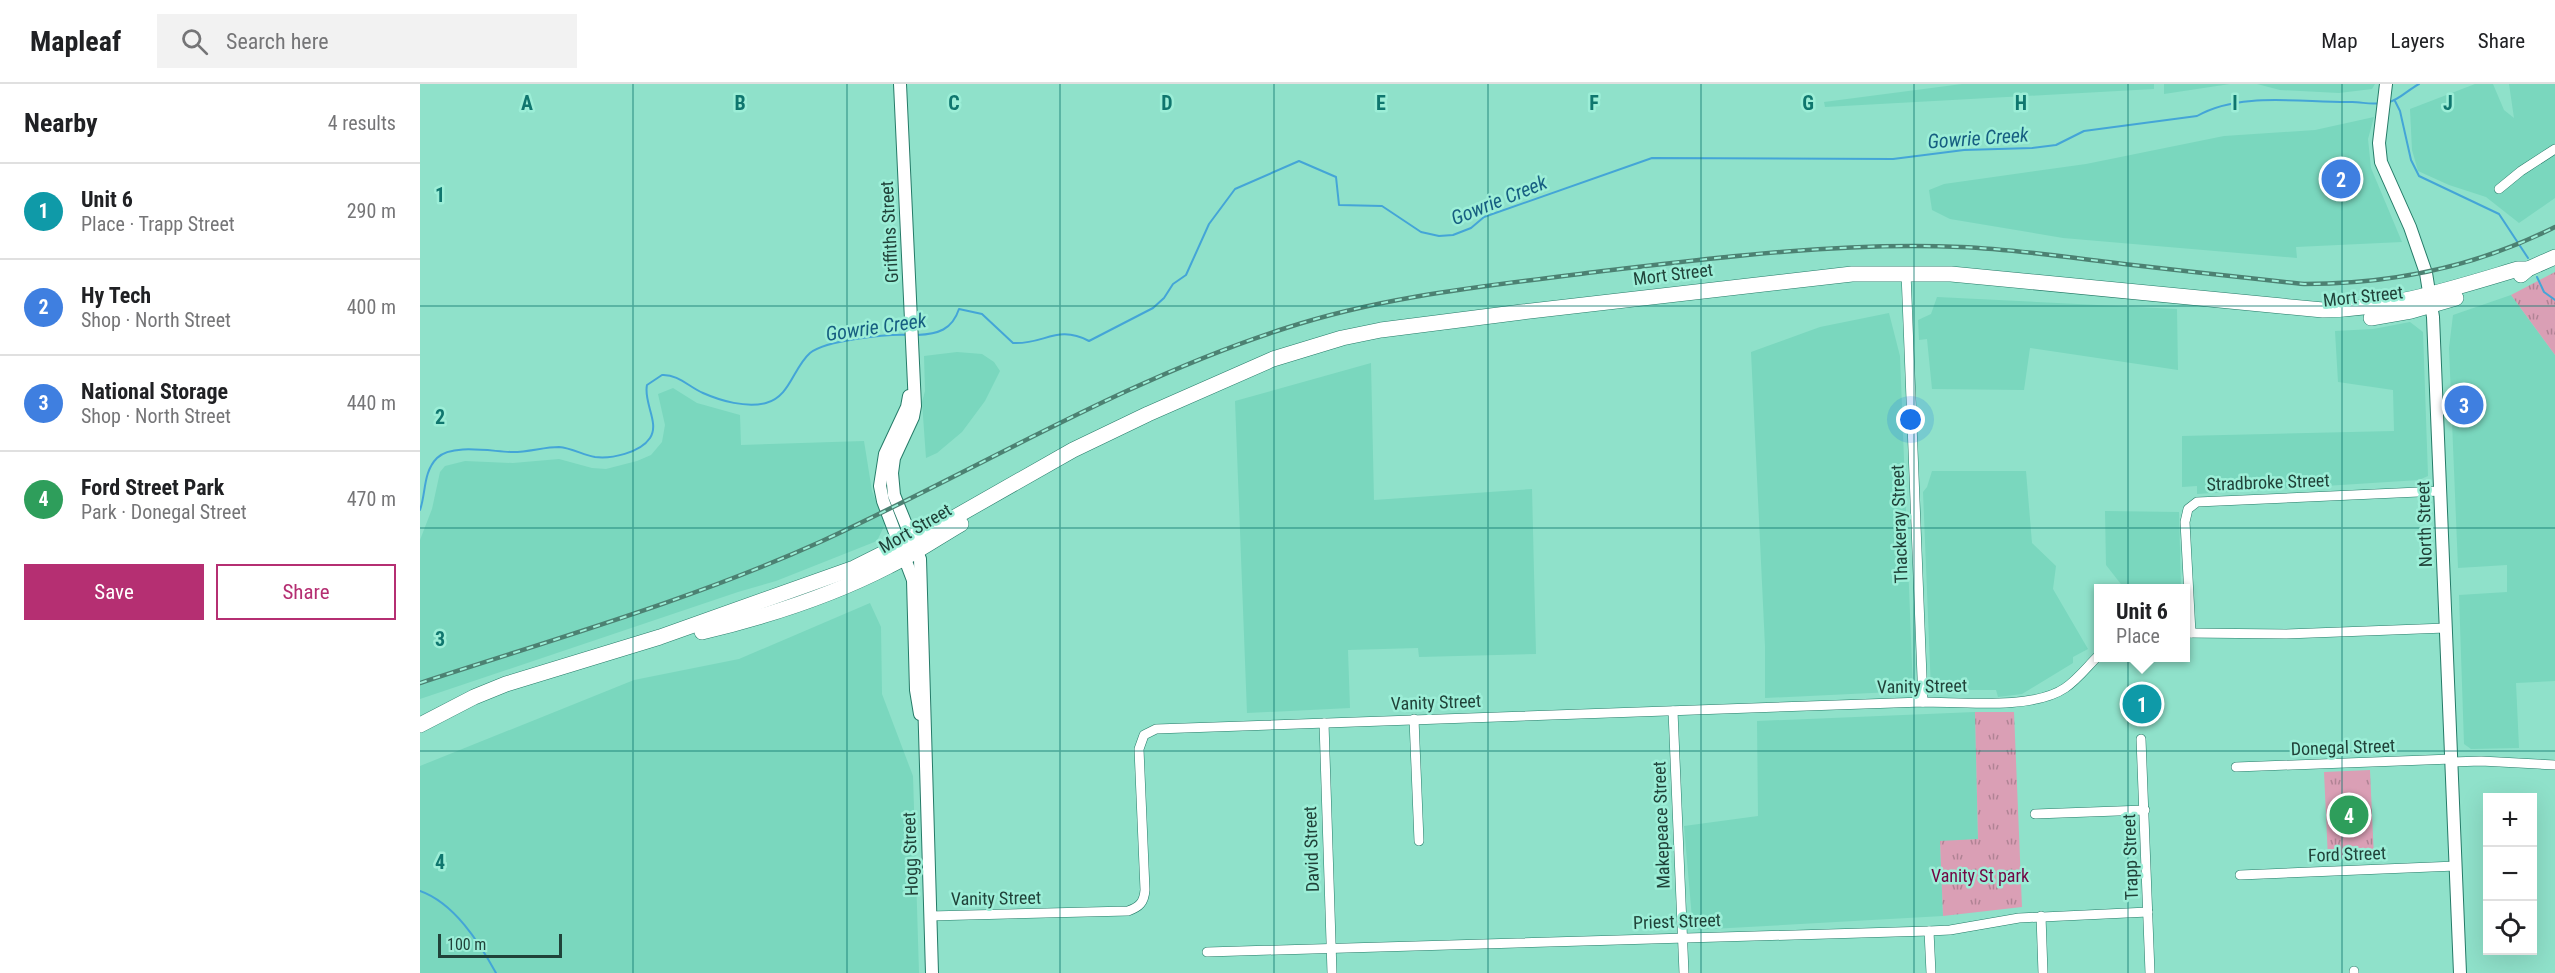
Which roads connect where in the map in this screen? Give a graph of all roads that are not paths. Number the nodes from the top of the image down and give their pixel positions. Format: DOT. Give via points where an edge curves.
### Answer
graph roads {
  1 [pos="900,84"];
  2 [pos="2385,87"];
  3 [pos="2555,149"];
  4 [pos="2499,189"];
  5 [pos="2552,259"];
  6 [pos="1906,273"];
  7 [pos="2431,300"];
  8 [pos="2441,491"];
  9 [pos="909,548"];
  10 [pos="2187,584"];
  11 [pos="2446,628"];
  12 [pos="2190,633"];
  13 [pos="2094,660"];
  14 [pos="1923,702"];
  15 [pos="1673,711"];
  16 [pos="1414,719"];
  17 [pos="1324,723"];
  18 [pos="420,726"];
  19 [pos="2141,739"];
  20 [pos="2452,761"];
  21 [pos="2555,765"];
  22 [pos="2236,767"];
  23 [pos="2145,810"];
  24 [pos="2035,814"];
  25 [pos="1419,841"];
  26 [pos="2456,866"];
  27 [pos="2240,875"];
  28 [pos="2148,912"];
  29 [pos="930,916"];
  30 [pos="2041,916"];
  31 [pos="1929,931"];
  32 [pos="1682,938"];
  33 [pos="1331,950"];
  34 [pos="1207,952"];
  35 [pos="932,973"];
  36 [pos="1332,973"];
  37 [pos="1684,973"];
  38 [pos="1931,973"];
  39 [pos="2043,973"];
  40 [pos="2150,973"];
  41 [pos="2460,973"];
  1 -- 9 [label="street, Griffiths Street" via="914,378 907,407 889,441 880,486 883,501"];
  2 -- 7 [label="street, North Street" via="2379,143 2381,162 2410,227"];
  3 -- 4 [label="street"];
  5 -- 7 [label="main road, Mort Street"];
  6 -- 7 [label="main road, Mort Street" via="2196,298 2259,314 2316,320 2372,317"];
  6 -- 9 [label="main road, Mort Street" via="1795,279 1342,338 1273,359 1065,454"];
  6 -- 14 [label="street, Thackeray Street"];
  7 -- 8 [label="street, North Street"];
  8 -- 10 [label="street, Stradbroke Street" via="2197,502 2188,509 2185,522"];
  8 -- 11 [label="street, North Street"];
  9 -- 18 [label="main road, Mort Street" via="660,637 506,684"];
  9 -- 29 [label="street, Hogg Street" via="922,586"];
  11 -- 12 [label="street"];
  11 -- 20 [label="street, North Street"];
  13 -- 14 [label="street, Vanity Street" via="2064,688 2041,699"];
  14 -- 15 [label="street, Vanity Street"];
  15 -- 16 [label="street, Vanity Street"];
  15 -- 32 [label="street, Makepeace Street"];
  16 -- 17 [label="street, Vanity Street"];
  16 -- 25 [label="street"];
  17 -- 29 [label="street, Vanity Street" via="1156,729 1144,735 1139,749 1145,890 1138,908"];
  17 -- 33 [label="street, David Street"];
  19 -- 23 [label="street, Trapp Street"];
  20 -- 21 [label="street, Donegal Street"];
  20 -- 22 [label="street, Donegal Street"];
  20 -- 26 [label="street, North Street"];
  23 -- 24 [label="street"];
  23 -- 28 [label="street, Trapp Street"];
  26 -- 27 [label="street, Ford Street"];
  26 -- 41 [label="street, North Street"];
  28 -- 30 [label="street, Priest Street"];
  28 -- 40 [label="street, Trapp Street"];
  29 -- 35 [label="street, Hogg Street"];
  30 -- 31 [label="street, Priest Street"];
  30 -- 39 [label="street"];
  31 -- 32 [label="street, Priest Street"];
  31 -- 38 [label="street"];
  32 -- 33 [label="street, Priest Street"];
  32 -- 37 [label="street, Makepeace Street"];
  33 -- 34 [label="street, Priest Street"];
  33 -- 36 [label="street, David Street"];
}
